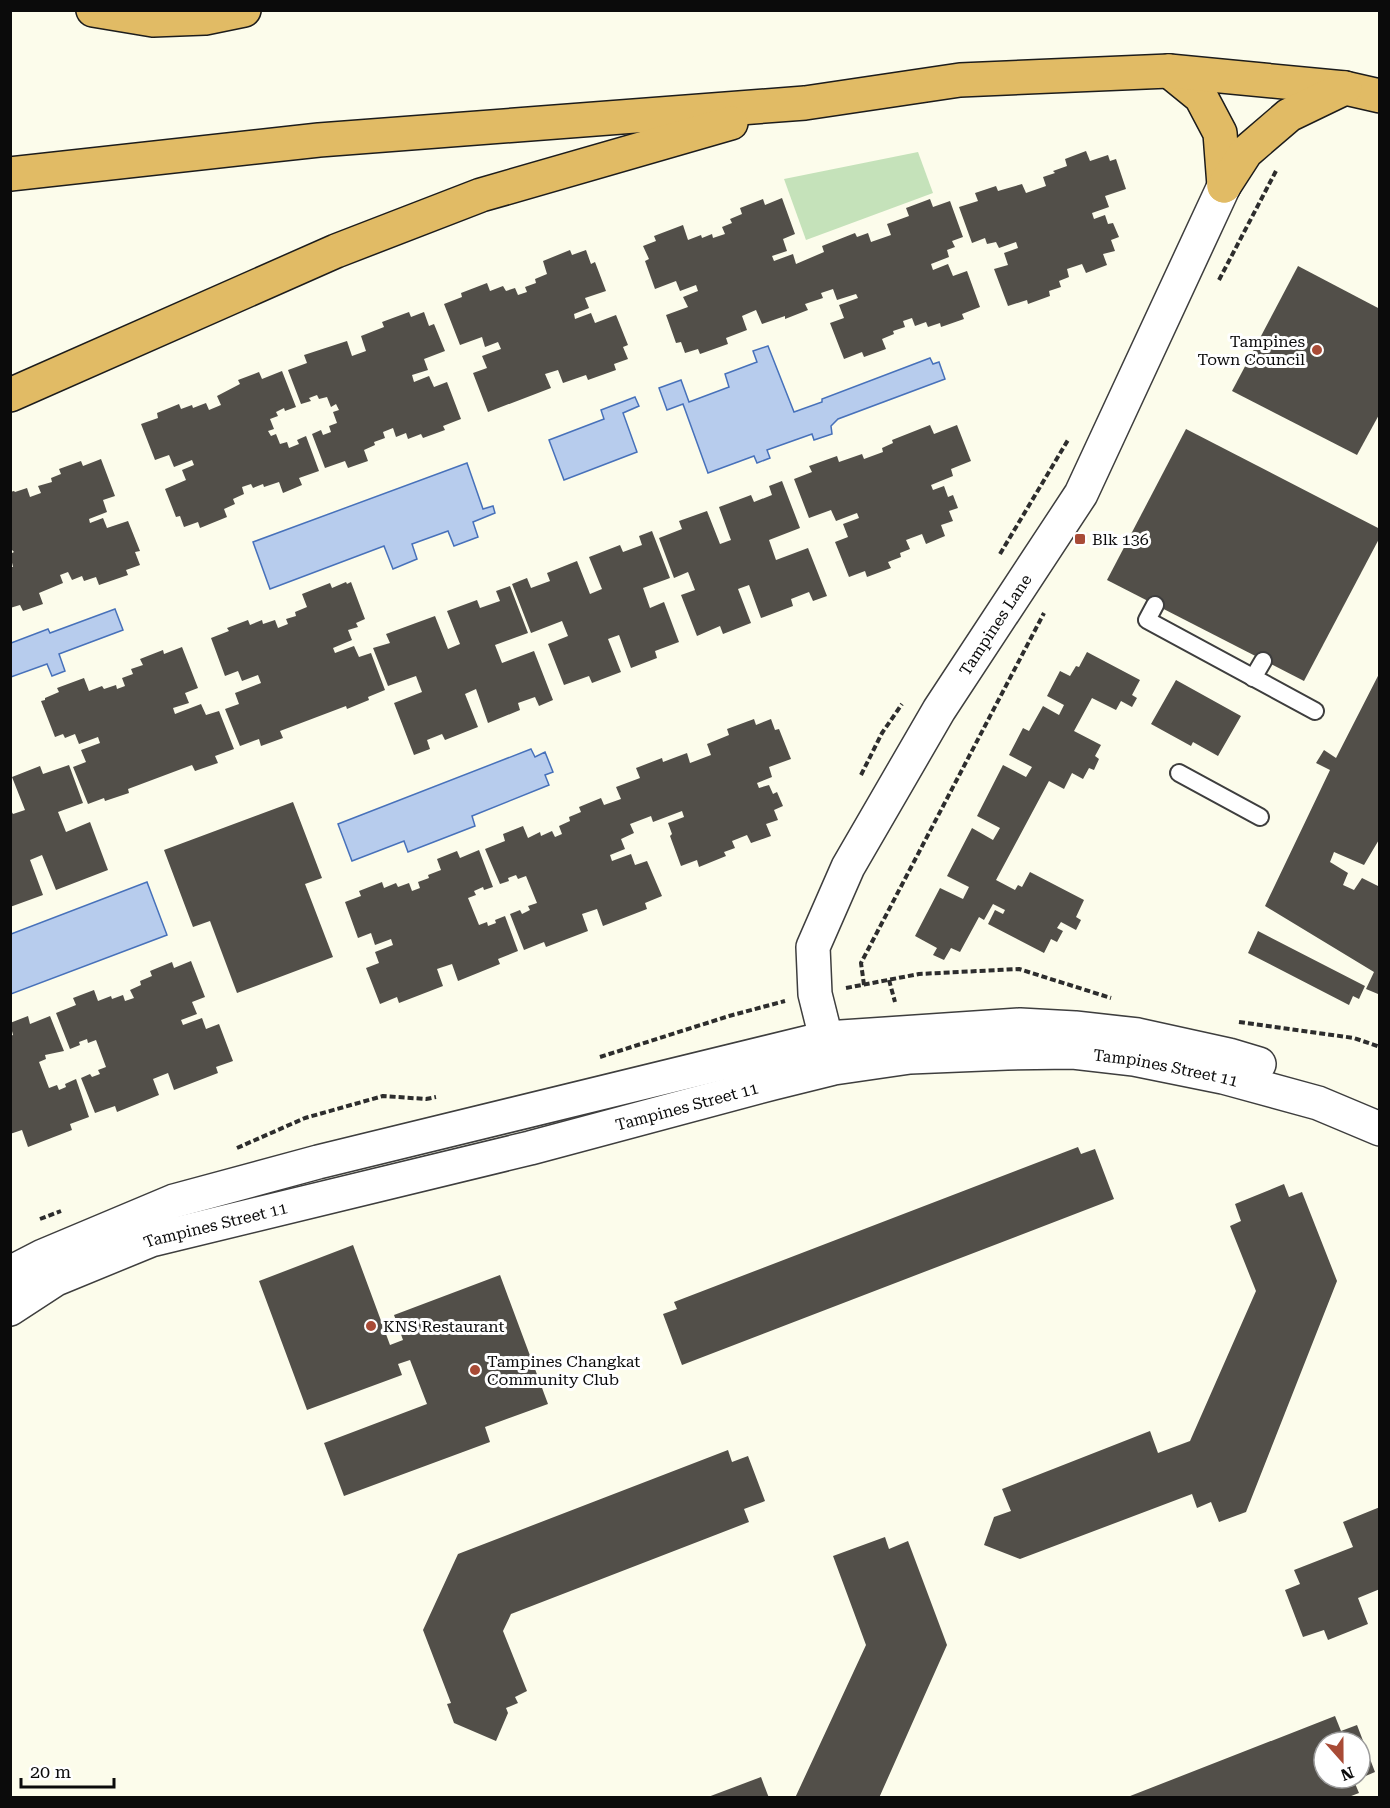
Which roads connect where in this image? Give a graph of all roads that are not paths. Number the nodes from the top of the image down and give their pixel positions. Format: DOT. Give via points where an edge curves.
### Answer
graph roads {
  1 [pos="93,10"];
  2 [pos="244,10"];
  3 [pos="1169,71"];
  4 [pos="1345,88"];
  5 [pos="1380,96"];
  6 [pos="805,103"];
  7 [pos="10,174"];
  8 [pos="1224,186"];
  9 [pos="10,395"];
  10 [pos="1155,605"];
  11 [pos="1263,661"];
  12 [pos="1253,678"];
  13 [pos="1315,711"];
  14 [pos="1179,773"];
  15 [pos="1260,817"];
  16 [pos="830,1053"];
  17 [pos="1380,1105"];
  18 [pos="1380,1129"];
  19 [pos="49,1267"];
  20 [pos="10,1274"];
  21 [pos="10,1309"];
  1 -- 2 [label="highway" via="153,20 205,18"];
  3 -- 4 [label="highway"];
  3 -- 6 [label="highway" via="960,80"];
  3 -- 8 [label="highway" via="1201,97 1220,133"];
  4 -- 5 [label="highway"];
  4 -- 8 [label="highway" via="1289,115 1246,152"];
  6 -- 7 [label="highway" via="319,140"];
  6 -- 9 [label="highway" via="481,195 336,251"];
  8 -- 16 [label="street, Tampines Lane" via="1081,494 939,710 848,867 813,947 815,994"];
  10 -- 12 [label="lane" via="1147,620"];
  11 -- 12 [label="lane"];
  12 -- 13 [label="lane"];
  14 -- 15 [label="lane"];
  16 -- 17 [label="street, Tampines Street 11" via="1020,1025 1075,1028 1138,1035 1229,1055"];
  16 -- 18 [label="street, Tampines Street 11" via="910,1057 1073,1052 1134,1059 1223,1077 1318,1103"];
  16 -- 19 [label="street, Tampines Street 11" via="318,1162 174,1201"];
  19 -- 20 [label="street, Tampines Street 11"];
  19 -- 21 [label="street, Tampines Street 11"];
}
